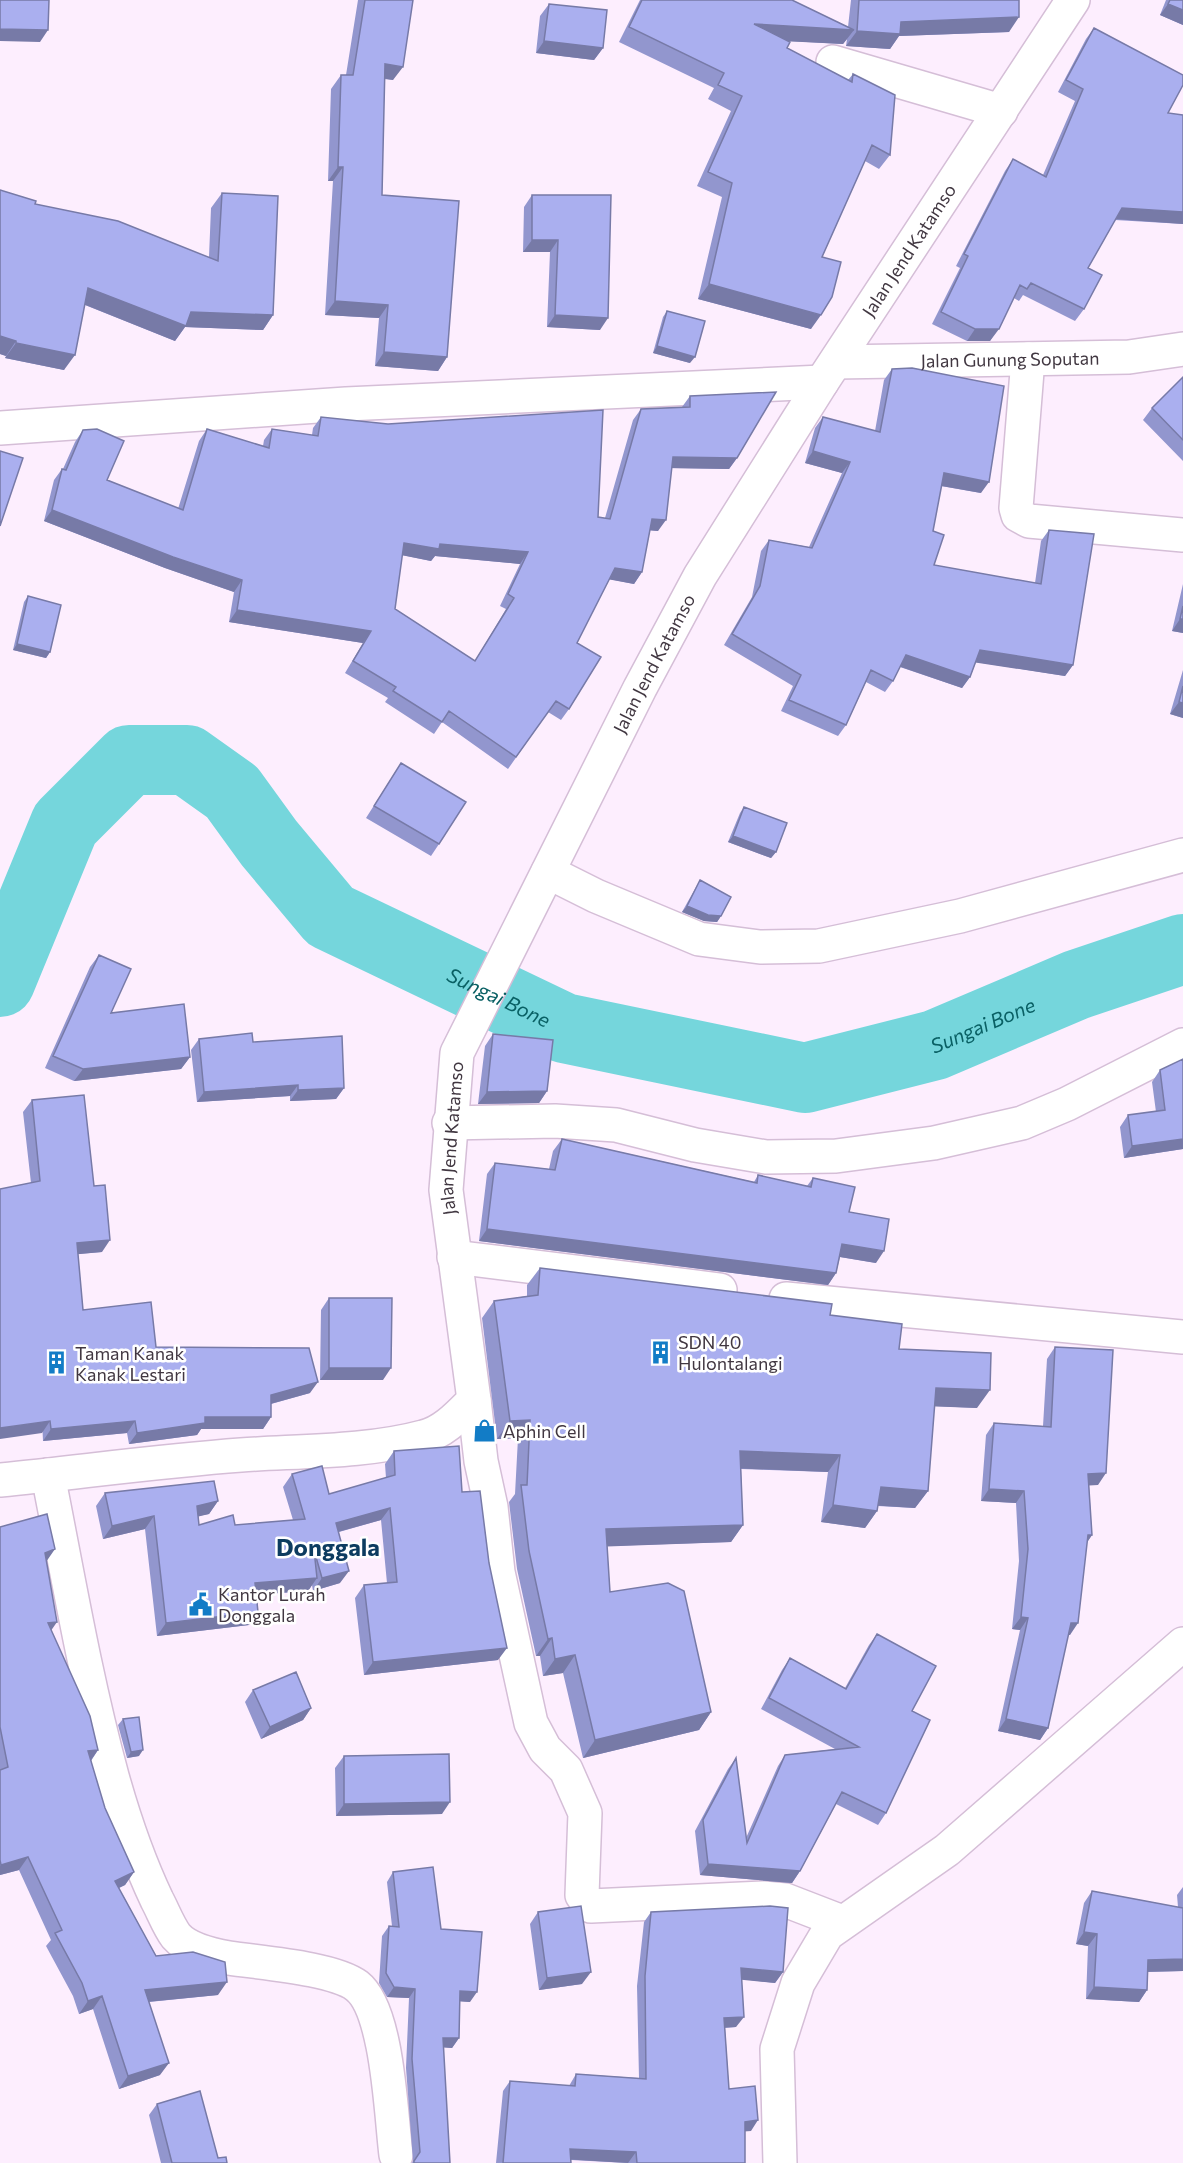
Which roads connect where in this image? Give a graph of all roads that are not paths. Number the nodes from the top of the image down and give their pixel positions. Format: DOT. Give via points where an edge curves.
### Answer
graph roads {
  1 [pos="1073,0"];
  2 [pos="833,62"];
  3 [pos="1001,111"];
  4 [pos="1183,350"];
  5 [pos="1028,359"];
  6 [pos="829,372"];
  7 [pos="0,428"];
  8 [pos="1183,535"];
  9 [pos="1183,855"];
  10 [pos="544,879"];
  11 [pos="1183,1045"];
  12 [pos="450,1123"];
  13 [pos="454,1257"];
  14 [pos="1183,1337"];
  15 [pos="474,1400"];
  16 [pos="48,1475"];
  17 [pos="0,1480"];
  18 [pos="1183,1644"];
  19 [pos="842,1922"];
  20 [pos="396,2156"];
  21 [pos="780,2163"];
  1 -- 3 [label="street, Jalan Jend Katamso"];
  2 -- 3 [label="street"];
  3 -- 6 [label="street, Jalan Jend Katamso"];
  4 -- 5 [label="street, Jalan Gunung Soputan" via="1129,357"];
  5 -- 6 [label="street, Jalan Gunung Soputan"];
  5 -- 8 [label="street" via="1018,515 1029,521"];
  6 -- 7 [label="street, Jalan Gunung Soputan"];
  6 -- 10 [label="street, Jalan Jend Katamso" via="700,576"];
  9 -- 10 [label="street" via="960,916 819,946 760,947 699,939"];
  10 -- 12 [label="street, Jalan Jend Katamso" via="457,1053"];
  11 -- 12 [label="street" via="1022,1123 934,1143 836,1156 766,1156 616,1125 555,1121"];
  12 -- 13 [label="street, Jalan Jend Katamso" via="446,1190"];
  13 -- 14 [label="street" via="750,1294"];
  13 -- 15 [label="street, Jalan Jend Katamso"];
  15 -- 16 [label="street" via="438,1432 423,1437 375,1445"];
  15 -- 19 [label="street, Jalan Jend Katamso" via="498,1572 531,1723 545,1749 566,1770 585,1813 585,1902 591,1906 763,1898 785,1900"];
  16 -- 17 [label="street"];
  16 -- 20 [label="street" via="91,1696 123,1817 166,1918 177,1937 191,1947 218,1956 334,1975 357,1986 369,2000 382,2036"];
  18 -- 19 [label="street" via="947,1850"];
  19 -- 21 [label="street" via="827,1934 798,1983 777,2049"];
}
